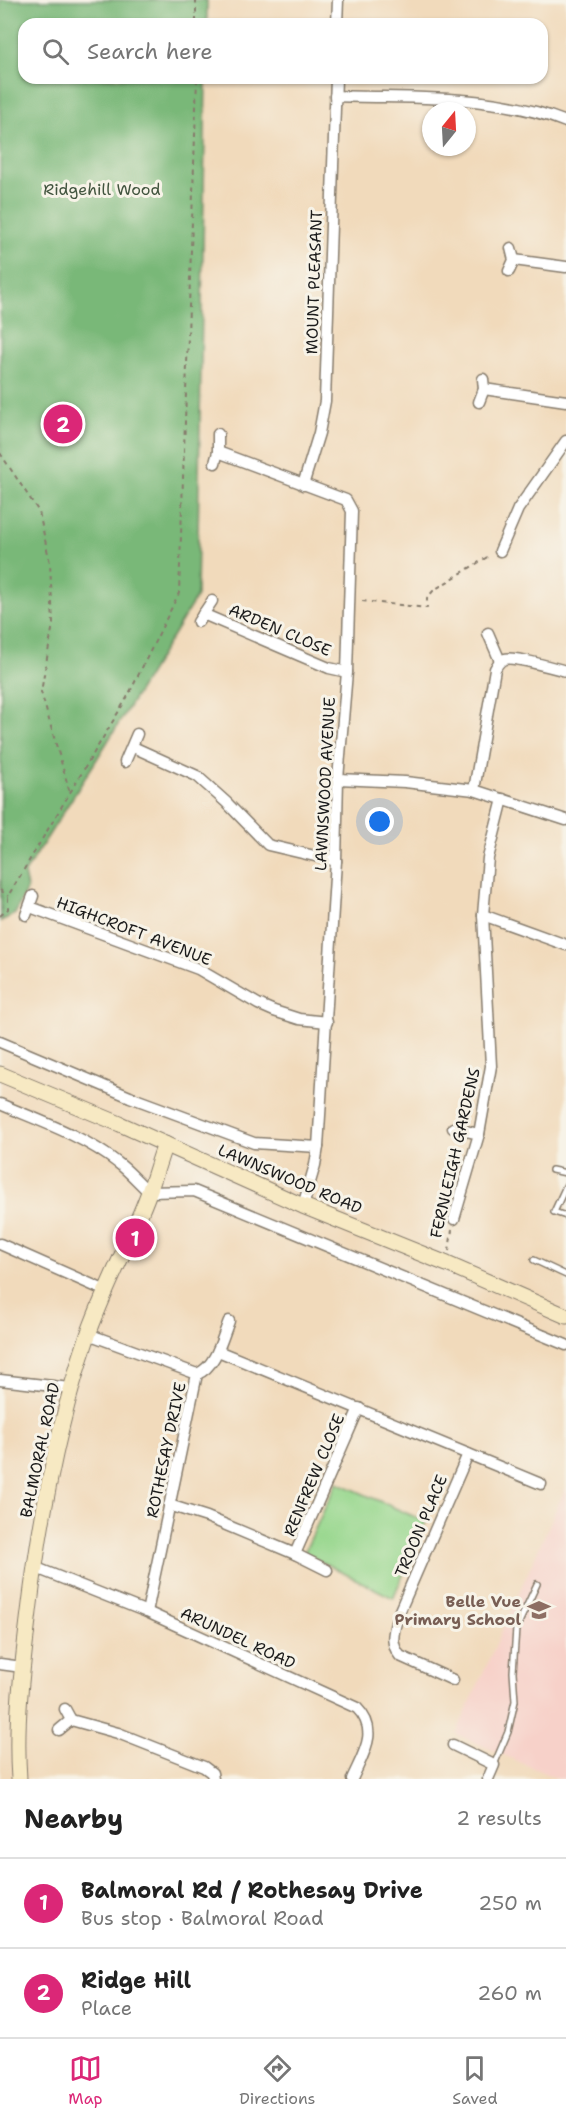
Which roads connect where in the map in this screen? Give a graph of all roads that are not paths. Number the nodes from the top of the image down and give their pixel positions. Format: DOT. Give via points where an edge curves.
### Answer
graph roads {
  1 [pos="338,0"];
  2 [pos="337,18"];
  3 [pos="336,84"];
  4 [pos="335,96"];
  5 [pos="566,122"];
  6 [pos="512,248"];
  7 [pos="514,260"];
  8 [pos="566,267"];
  9 [pos="509,271"];
  10 [pos="566,401"];
  11 [pos="479,402"];
  12 [pos="218,434"];
  13 [pos="566,441"];
  14 [pos="303,485"];
  15 [pos="500,551"];
  16 [pos="212,601"];
  17 [pos="488,633"];
  18 [pos="500,661"];
  19 [pos="566,671"];
  20 [pos="346,672"];
  21 [pos="137,734"];
  22 [pos="133,747"];
  23 [pos="125,762"];
  24 [pos="338,779"];
  25 [pos="474,790"];
  26 [pos="503,799"];
  27 [pos="566,820"];
  28 [pos="336,861"];
  29 [pos="30,906"];
  30 [pos="483,915"];
  31 [pos="566,945"];
  32 [pos="327,1022"];
  33 [pos="0,1042"];
  34 [pos="0,1074"];
  35 [pos="0,1104"];
  36 [pos="453,1128"];
  37 [pos="478,1134"];
  38 [pos="165,1144"];
  39 [pos="318,1147"];
  40 [pos="552,1170"];
  41 [pos="566,1173"];
  42 [pos="566,1186"];
  43 [pos="149,1192"];
  44 [pos="303,1206"];
  45 [pos="566,1216"];
  46 [pos="454,1219"];
  47 [pos="0,1244"];
  48 [pos="534,1260"];
  49 [pos="566,1275"];
  50 [pos="106,1291"];
  51 [pos="565,1313"];
  52 [pos="229,1321"];
  53 [pos="88,1334"];
  54 [pos="566,1345"];
  55 [pos="218,1351"];
  56 [pos="197,1374"];
  57 [pos="0,1380"];
  58 [pos="70,1388"];
  59 [pos="359,1408"];
  60 [pos="468,1454"];
  61 [pos="541,1484"];
  62 [pos="169,1505"];
  63 [pos="296,1554"];
  64 [pos="34,1567"];
  65 [pos="327,1570"];
  66 [pos="537,1584"];
  67 [pos="147,1612"];
  68 [pos="0,1664"];
  69 [pos="22,1667"];
  70 [pos="453,1680"];
  71 [pos="65,1709"];
  72 [pos="71,1720"];
  73 [pos="59,1730"];
  74 [pos="453,1745"];
  75 [pos="494,1765"];
  76 [pos="18,1779"];
  77 [pos="213,1779"];
  78 [pos="352,1779"];
  79 [pos="488,1779"];
  1 -- 2 [label="street"];
  3 -- 4 [label="street, MOUNT PLEASANT"];
  4 -- 5 [label="street" via="474,101"];
  4 -- 14 [label="street, MOUNT PLEASANT" via="325,401"];
  6 -- 7 [label="street"];
  7 -- 8 [label="street"];
  7 -- 9 [label="street"];
  10 -- 11 [label="street" via="484,384"];
  12 -- 14 [label="street, LAWNSWOOD AVENUE" via="217,458"];
  13 -- 15 [label="street" via="518,509"];
  14 -- 20 [label="street, LAWNSWOOD AVENUE" via="346,500 352,511"];
  16 -- 20 [label="street, ARDEN CLOSE" via="201,618"];
  17 -- 18 [label="street"];
  18 -- 19 [label="street" via="516,659"];
  18 -- 25 [label="street" via="495,669"];
  20 -- 24 [label="street, LAWNSWOOD AVENUE"];
  21 -- 22 [label="street"];
  22 -- 23 [label="street"];
  22 -- 28 [label="street" via="197,776 268,845"];
  24 -- 25 [label="street"];
  24 -- 28 [label="street, LAWNSWOOD AVENUE"];
  25 -- 26 [label="street"];
  26 -- 27 [label="street"];
  26 -- 30 [label="street, FERNLEIGH GARDENS" via="488,858"];
  28 -- 32 [label="street, LAWNSWOOD AVENUE"];
  29 -- 32 [label="street, HIGHCROFT AVENUE" via="198,969 274,1011"];
  30 -- 31 [label="street"];
  30 -- 37 [label="street, FERNLEIGH GARDENS" via="491,1066"];
  32 -- 39 [label="street, LAWNSWOOD AVENUE"];
  33 -- 39 [label="street" via="130,1097 255,1143"];
  34 -- 38 [label="street, LAWNSWOOD ROAD"];
  35 -- 43 [label="street" via="98,1149"];
  36 -- 37 [label="street"];
  37 -- 46 [label="street, FERNLEIGH GARDENS"];
  38 -- 43 [label="street, BALMORAL ROAD"];
  38 -- 44 [label="street, LAWNSWOOD ROAD"];
  39 -- 44 [label="street, LAWNSWOOD AVENUE"];
  40 -- 41 [label="lane"];
  42 -- 45 [label="lane" via="554,1212"];
  43 -- 50 [label="street, BALMORAL ROAD"];
  43 -- 54 [label="street" via="194,1191"];
  44 -- 51 [label="street, LAWNSWOOD ROAD"];
  47 -- 50 [label="street"];
  48 -- 49 [label="lane"];
  50 -- 53 [label="street, BALMORAL ROAD"];
  52 -- 55 [label="street"];
  53 -- 56 [label="street, ROTHESAY DRIVE"];
  53 -- 58 [label="street, BALMORAL ROAD"];
  55 -- 56 [label="street" via="205,1371"];
  55 -- 59 [label="street"];
  56 -- 62 [label="street, ROTHESAY DRIVE"];
  57 -- 58 [label="street"];
  58 -- 64 [label="street, BALMORAL ROAD"];
  59 -- 60 [label="street"];
  59 -- 63 [label="street, RENFREW CLOSE"];
  60 -- 61 [label="street"];
  60 -- 70 [label="street, TROON PLACE" via="392,1636 400,1656"];
  62 -- 63 [label="street, RENFREW CLOSE"];
  62 -- 67 [label="street, ROTHESAY DRIVE"];
  63 -- 65 [label="street, RENFREW CLOSE"];
  64 -- 67 [label="street, ARUNDEL ROAD"];
  64 -- 69 [label="street, BALMORAL ROAD"];
  66 -- 75 [label="lane" via="516,1629 515,1701 508,1732"];
  67 -- 78 [label="street, ARUNDEL ROAD" via="357,1708 369,1726 369,1738"];
  68 -- 69 [label="street"];
  69 -- 76 [label="street, BALMORAL ROAD" via="16,1744"];
  71 -- 72 [label="street"];
  72 -- 73 [label="street"];
  72 -- 77 [label="street" via="118,1733 204,1767"];
  74 -- 75 [label="street"];
  75 -- 79 [label="street"];
}
